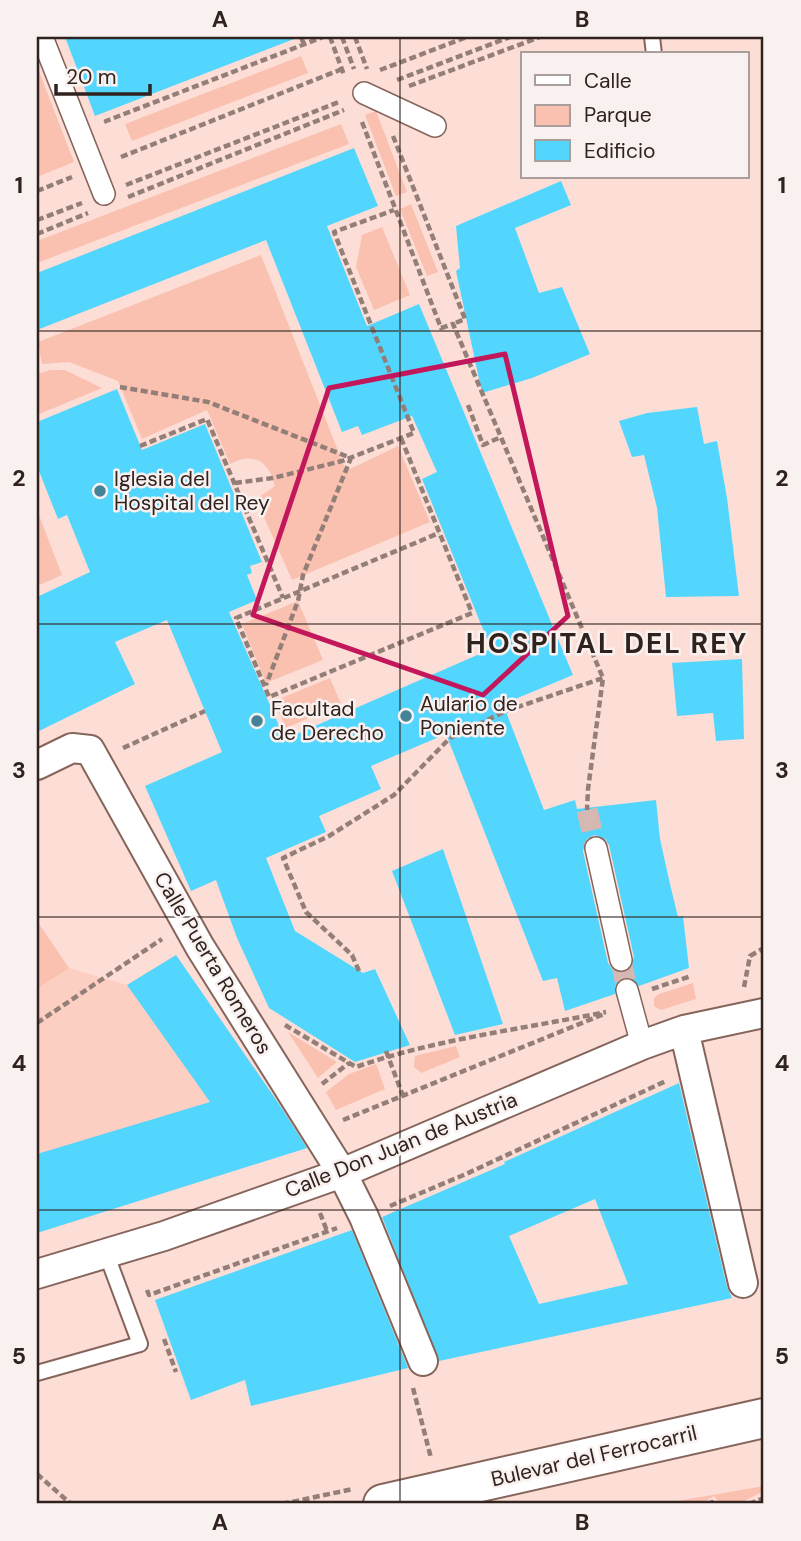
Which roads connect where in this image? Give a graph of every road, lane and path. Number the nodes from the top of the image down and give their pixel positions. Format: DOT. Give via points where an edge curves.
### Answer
graph roads {
  1 [pos="42,37"];
  2 [pos="301,37"];
  3 [pos="323,37"];
  4 [pos="330,37"];
  5 [pos="342,37"];
  6 [pos="355,37"];
  7 [pos="467,37"];
  8 [pos="510,37"];
  9 [pos="540,37"];
  10 [pos="303,44"];
  11 [pos="342,69"];
  12 [pos="365,99"];
  13 [pos="435,126"];
  14 [pos="111,133"];
  15 [pos="116,145"];
  16 [pos="121,157"];
  17 [pos="94,168"];
  18 [pos="37,191"];
  19 [pos="126,198"];
  20 [pos="102,201"];
  21 [pos="394,210"];
  22 [pos="37,220"];
  23 [pos="37,234"];
  24 [pos="453,324"];
  25 [pos="120,387"];
  26 [pos="468,405"];
  27 [pos="501,437"];
  28 [pos="401,438"];
  29 [pos="140,446"];
  30 [pos="351,458"];
  31 [pos="235,483"];
  32 [pos="439,533"];
  33 [pos="301,591"];
  34 [pos="283,598"];
  35 [pos="603,678"];
  36 [pos="264,688"];
  37 [pos="205,711"];
  38 [pos="93,755"];
  39 [pos="37,765"];
  40 [pos="587,810"];
  41 [pos="596,848"];
  42 [pos="186,923"];
  43 [pos="764,948"];
  44 [pos="621,960"];
  45 [pos="359,971"];
  46 [pos="691,976"];
  47 [pos="628,995"];
  48 [pos="751,1015"];
  49 [pos="277,1021"];
  50 [pos="37,1023"];
  51 [pos="684,1030"];
  52 [pos="642,1045"];
  53 [pos="387,1054"];
  54 [pos="694,1068"];
  55 [pos="403,1096"];
  56 [pos="316,1131"];
  57 [pos="342,1173"];
  58 [pos="364,1217"];
  59 [pos="110,1264"];
  60 [pos="37,1274"];
  61 [pos="743,1283"];
  62 [pos="423,1361"];
  63 [pos="37,1373"];
  64 [pos="764,1418"];
  65 [pos="431,1458"];
  66 [pos="37,1474"];
  67 [pos="764,1498"];
  68 [pos="71,1504"];
  69 [pos="383,1504"];
  70 [pos="750,1504"];
  1 -- 17 [label="street"];
  2 -- 10 [label="path"];
  3 -- 10 [label="path"];
  4 -- 11 [label="path"];
  5 -- 12 [label="path"];
  6 -- 7 [label="path" via="369,74"];
  8 -- 12 [label="path"];
  9 -- 12 [label="path"];
  10 -- 14 [label="path" via="106,121"];
  11 -- 12 [label="path"];
  11 -- 16 [label="path"];
  12 -- 13 [label="street"];
  12 -- 19 [label="path"];
  12 -- 20 [label="path"];
  12 -- 21 [label="path"];
  12 -- 24 [label="path" via="465,319"];
  15 -- 16 [label="path"];
  16 -- 17 [label="path"];
  17 -- 18 [label="path"];
  17 -- 20 [label="street"];
  20 -- 22 [label="path"];
  20 -- 23 [label="path"];
  21 -- 24 [label="path" via="441,328"];
  21 -- 28 [label="path" via="334,232 414,433"];
  24 -- 27 [label="path"];
  25 -- 30 [label="path" via="208,402"];
  26 -- 27 [label="path" via="483,445"];
  27 -- 35 [label="path"];
  28 -- 30 [label="path"];
  28 -- 32 [label="path"];
  29 -- 31 [label="path" via="207,419"];
  30 -- 31 [label="path"];
  30 -- 33 [label="path" via="303,575"];
  31 -- 34 [label="path"];
  32 -- 33 [label="path"];
  32 -- 36 [label="path" via="472,613 270,697"];
  33 -- 34 [label="path"];
  33 -- 36 [label="path"];
  34 -- 36 [label="path" via="236,618"];
  35 -- 40 [label="path"];
  35 -- 45 [label="path" via="506,711 450,737 394,795 284,858 306,912 352,955"];
  37 -- 38 [label="path"];
  38 -- 39 [label="street" via="72,748"];
  38 -- 42 [label="street, Calle Puerta Romeros"];
  41 -- 44 [label="street"];
  42 -- 50 [label="path"];
  42 -- 56 [label="street, Calle Puerta Romeros"];
  43 -- 48 [label="path" via="750,956"];
  46 -- 47 [label="path"];
  47 -- 52 [label="street"];
  48 -- 51 [label="street, Calle Don Juan de Austria"];
  49 -- 53 [label="path" via="356,1067"];
  51 -- 52 [label="street, Calle Don Juan de Austria"];
  51 -- 54 [label="street"];
  52 -- 57 [label="street, Calle Don Juan de Austria"];
  53 -- 55 [label="path"];
  53 -- 55 [label="path" via="614,1010"];
  54 -- 58 [label="path"];
  54 -- 61 [label="street"];
  55 -- 56 [label="path"];
  56 -- 57 [label="street, Calle Puerta Romeros"];
  57 -- 58 [label="street, Calle Puerta Romeros"];
  57 -- 59 [label="street, Calle Don Juan de Austria" via="164,1236"];
  58 -- 59 [label="path" via="149,1295 139,1268"];
  58 -- 62 [label="street, Calle Puerta Romeros"];
  59 -- 60 [label="street, Calle Don Juan de Austria"];
  59 -- 63 [label="lane" via="141,1344"];
  62 -- 65 [label="path" via="410,1376"];
  64 -- 69 [label="main road, Bulevar del Ferrocarril"];
  66 -- 68 [label="path"];
  67 -- 70 [label="path"];
}
